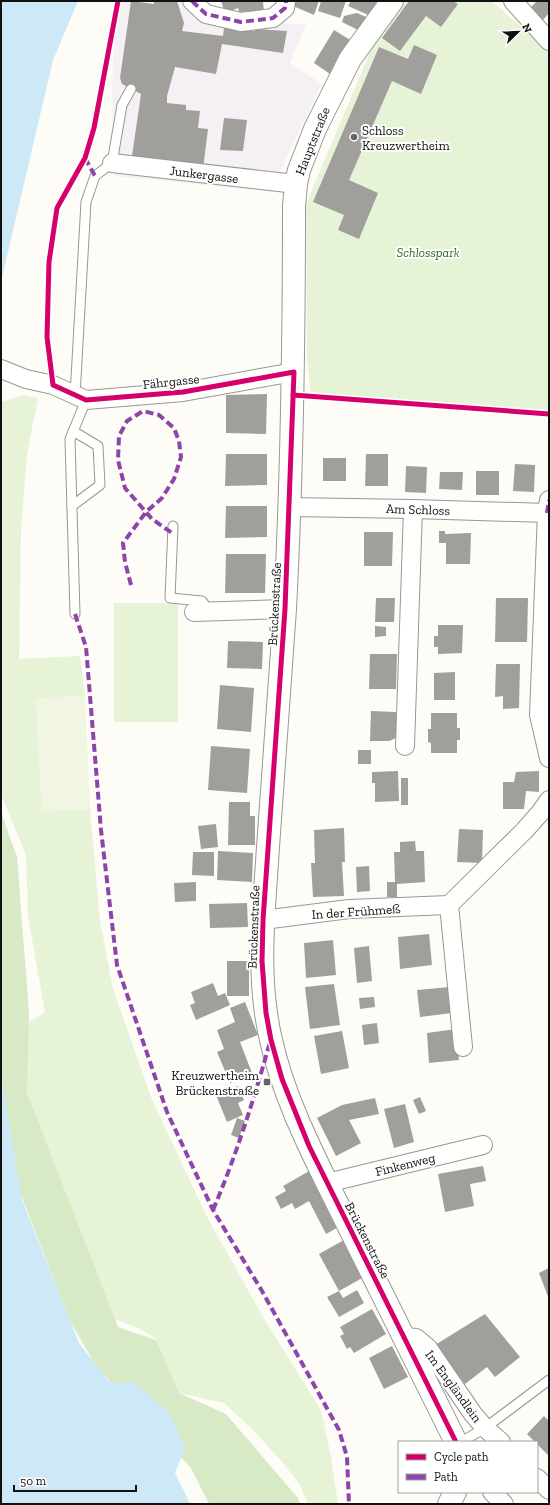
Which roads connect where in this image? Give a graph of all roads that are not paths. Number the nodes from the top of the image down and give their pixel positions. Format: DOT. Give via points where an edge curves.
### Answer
graph roads {
  1 [pos="192,1"];
  2 [pos="286,1"];
  3 [pos="392,1"];
  4 [pos="513,1"];
  5 [pos="549,41"];
  6 [pos="131,89"];
  7 [pos="112,163"];
  8 [pos="296,184"];
  9 [pos="1,369"];
  10 [pos="294,372"];
  11 [pos="81,398"];
  12 [pos="73,431"];
  13 [pos="72,506"];
  14 [pos="290,507"];
  15 [pos="548,507"];
  16 [pos="413,509"];
  17 [pos="172,526"];
  18 [pos="285,609"];
  19 [pos="202,612"];
  20 [pos="75,614"];
  21 [pos="405,746"];
  22 [pos="549,758"];
  23 [pos="549,800"];
  24 [pos="449,905"];
  25 [pos="263,920"];
  26 [pos="463,1047"];
  27 [pos="483,1145"];
  28 [pos="327,1184"];
  29 [pos="404,1337"];
  30 [pos="549,1380"];
  31 [pos="485,1428"];
  32 [pos="456,1441"];
  33 [pos="462,1441"];
  34 [pos="500,1441"];
  35 [pos="538,1479"];
  36 [pos="549,1490"];
  37 [pos="455,1493"];
  38 [pos="493,1493"];
  39 [pos="450,1504"];
  40 [pos="504,1504"];
  1 -- 2 [label="street" via="206,14 241,22 273,18 285,8"];
  3 -- 8 [label="street, Hauptstraße" via="350,59 315,128"];
  4 -- 5 [label="street"];
  6 -- 7 [label="lane" via="122,105"];
  7 -- 8 [label="street, Junkergasse"];
  7 -- 11 [label="lane" via="95,176 86,202"];
  8 -- 10 [label="street, Hauptstraße"];
  9 -- 11 [label="street" via="26,379 53,385"];
  10 -- 11 [label="street, Fährgasse" via="183,392"];
  10 -- 14 [label="street, Brückenstraße"];
  11 -- 12 [label="lane"];
  12 -- 13 [label="lane" via="70,439"];
  12 -- 13 [label="lane" via="98,446 100,486"];
  13 -- 20 [label="lane"];
  14 -- 16 [label="street, Am Schloss"];
  14 -- 18 [label="street, Brückenstraße"];
  15 -- 16 [label="street, Am Schloss"];
  15 -- 22 [label="street" via="539,715"];
  16 -- 21 [label="street"];
  17 -- 19 [label="lane" via="170,598 202,601"];
  18 -- 19 [label="street"];
  18 -- 25 [label="street, Brückenstraße"];
  23 -- 24 [label="street" via="524,832"];
  24 -- 25 [label="street, In der Frühmeß" via="349,909"];
  24 -- 26 [label="street"];
  25 -- 28 [label="street, Brückenstraße" via="263,986 270,1040 282,1079"];
  27 -- 28 [label="street, Finkenweg"];
  28 -- 29 [label="street, Brückenstraße"];
  29 -- 31 [label="street, Im Engländlein" via="416,1338 428,1348"];
  29 -- 32 [label="street, Brückenstraße"];
  30 -- 31 [label="lane"];
  31 -- 33 [label="lane"];
  31 -- 34 [label="street, Im Engländlein"];
  35 -- 36 [label="street"];
  37 -- 39 [label="street"];
  38 -- 40 [label="street"];
}
